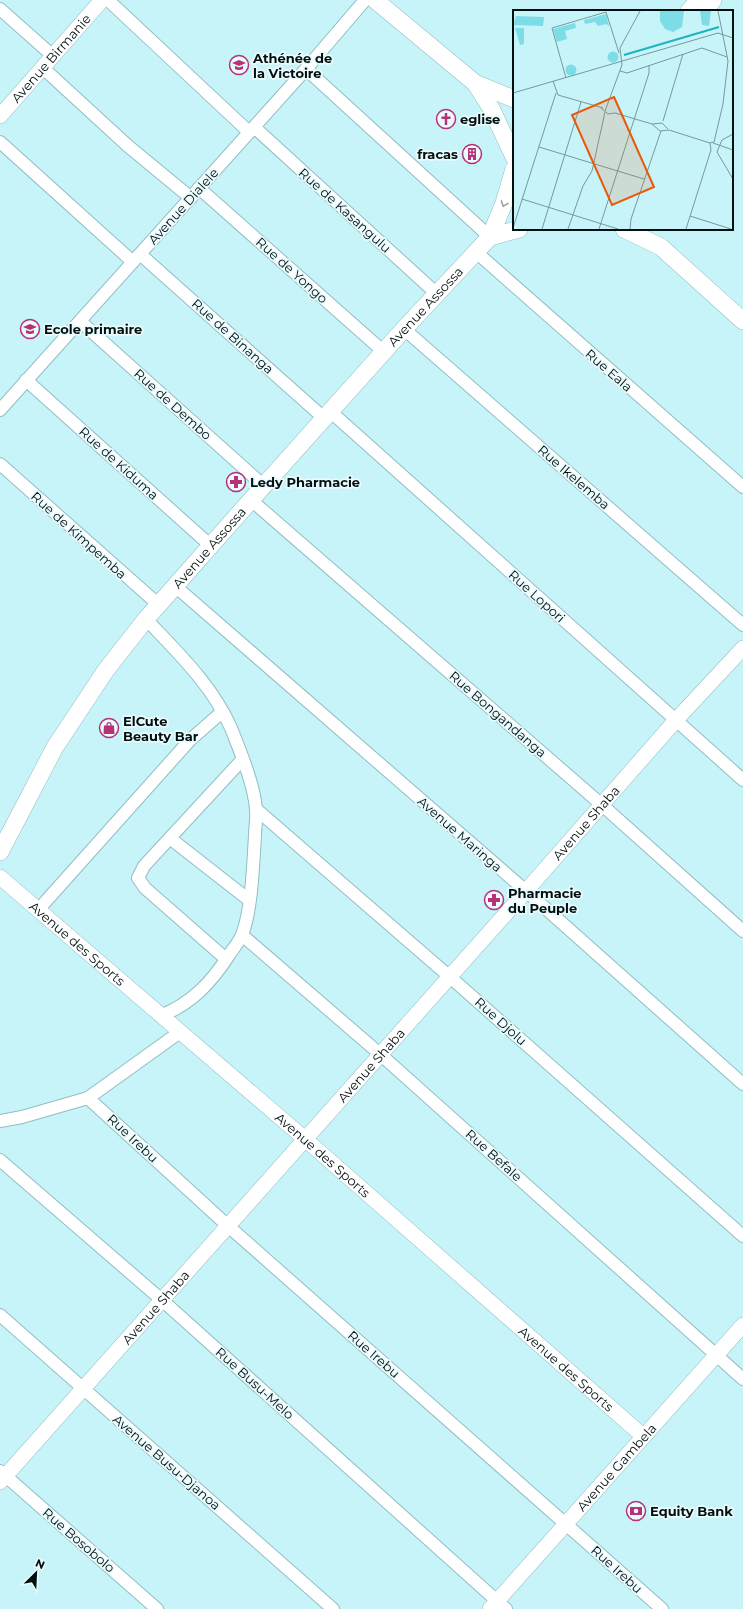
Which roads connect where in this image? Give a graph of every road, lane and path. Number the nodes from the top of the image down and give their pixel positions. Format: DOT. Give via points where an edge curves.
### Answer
graph roads {
  1 [pos="102,0"];
  2 [pos="108,0"];
  3 [pos="365,0"];
  4 [pos="375,0"];
  5 [pos="699,0"];
  6 [pos="713,0"];
  7 [pos="0,10"];
  8 [pos="690,10"];
  9 [pos="705,10"];
  10 [pos="53,56"];
  11 [pos="43,68"];
  12 [pos="306,69"];
  13 [pos="475,83"];
  14 [pos="513,99"];
  15 [pos="0,115"];
  16 [pos="251,130"];
  17 [pos="0,142"];
  18 [pos="513,154"];
  19 [pos="513,172"];
  20 [pos="199,188"];
  21 [pos="191,198"];
  22 [pos="515,230"];
  23 [pos="626,230"];
  24 [pos="651,230"];
  25 [pos="490,237"];
  26 [pos="661,247"];
  27 [pos="476,252"];
  28 [pos="137,258"];
  29 [pos="437,294"];
  30 [pos="743,321"];
  31 [pos="81,322"];
  32 [pos="404,329"];
  33 [pos="384,352"];
  34 [pos="26,380"];
  35 [pos="0,410"];
  36 [pos="328,415"];
  37 [pos="0,464"];
  38 [pos="264,486"];
  39 [pos="743,487"];
  40 [pos="251,500"];
  41 [pos="211,546"];
  42 [pos="175,586"];
  43 [pos="159,605"];
  44 [pos="146,619"];
  45 [pos="743,625"];
  46 [pos="743,648"];
  47 [pos="222,712"];
  48 [pos="676,720"];
  49 [pos="242,760"];
  50 [pos="743,780"];
  51 [pos="602,805"];
  52 [pos="256,809"];
  53 [pos="171,839"];
  54 [pos="0,852"];
  55 [pos="0,877"];
  56 [pos="526,891"];
  57 [pos="249,900"];
  58 [pos="38,910"];
  59 [pos="743,931"];
  60 [pos="242,936"];
  61 [pos="226,959"];
  62 [pos="450,977"];
  63 [pos="160,1016"];
  64 [pos="180,1032"];
  65 [pos="380,1054"];
  66 [pos="743,1084"];
  67 [pos="88,1098"];
  68 [pos="0,1121"];
  69 [pos="304,1139"];
  70 [pos="0,1160"];
  71 [pos="228,1225"];
  72 [pos="743,1236"];
  73 [pos="163,1301"];
  74 [pos="0,1315"];
  75 [pos="743,1325"];
  76 [pos="717,1354"];
  77 [pos="743,1379"];
  78 [pos="84,1389"];
  79 [pos="643,1436"];
  80 [pos="2,1476"];
  81 [pos="566,1524"];
  82 [pos="498,1606"];
  83 [pos="157,1609"];
  84 [pos="333,1609"];
  85 [pos="662,1609"];
  1 -- 10 [label="street, Avenue Birmanie"];
  2 -- 16 [label="street, Rue de Kasangulu"];
  3 -- 12 [label="street, Avenue Dialele"];
  4 -- 13 [label="main road"];
  5 -- 8 [label="main road"];
  6 -- 9 [label="main road"];
  7 -- 10 [label="street"];
  10 -- 11 [label="street, Avenue Birmanie"];
  11 -- 15 [label="street, Avenue Birmanie"];
  11 -- 21 [label="street" via="128,146"];
  12 -- 16 [label="street, Avenue Dialele"];
  12 -- 25 [label="street"];
  13 -- 14 [label="main road"];
  13 -- 18 [label="main road"];
  16 -- 20 [label="street, Avenue Dialele"];
  16 -- 29 [label="street, Rue de Kasangulu"];
  17 -- 28 [label="street, Rue de Binanga"];
  19 -- 25 [label="main road, one-way"];
  20 -- 21 [label="street, Avenue Dialele"];
  20 -- 33 [label="street, Rue de Yongo"];
  21 -- 28 [label="street, Avenue Dialele"];
  22 -- 25 [label="main road"];
  23 -- 26 [label="main road"];
  24 -- 26 [label="main road"];
  25 -- 27 [label="main road, Avenue Assossa"];
  26 -- 30 [label="main road"];
  27 -- 29 [label="main road, Avenue Assossa"];
  27 -- 39 [label="street, Rue Eala"];
  28 -- 31 [label="street, Avenue Dialele"];
  28 -- 36 [label="street, Rue de Binanga"];
  29 -- 32 [label="main road, Avenue Assossa"];
  31 -- 34 [label="street, Avenue Dialele"];
  31 -- 38 [label="street, Rue de Dembo"];
  32 -- 33 [label="main road, Avenue Assossa"];
  32 -- 45 [label="street, Rue Ikelemba"];
  33 -- 36 [label="main road, Avenue Assossa"];
  34 -- 35 [label="street, Avenue Dialele"];
  34 -- 41 [label="street, Rue de Kiduma"];
  36 -- 38 [label="main road, Avenue Assossa"];
  36 -- 48 [label="street, Rue Lopori"];
  37 -- 43 [label="street, Rue de Kimpemba"];
  38 -- 40 [label="main road, Avenue Assossa"];
  40 -- 41 [label="main road, Avenue Assossa"];
  40 -- 51 [label="street, Rue Bongandanga"];
  41 -- 42 [label="main road, Avenue Assossa"];
  42 -- 43 [label="main road, Avenue Assossa"];
  42 -- 56 [label="street, Avenue Maringa"];
  43 -- 44 [label="main road, Avenue Assossa"];
  44 -- 47 [label="street" via="196,671"];
  44 -- 54 [label="main road, Avenue Assossa" via="106,670 55,747"];
  46 -- 48 [label="street, Avenue Shaba"];
  47 -- 49 [label="street"];
  47 -- 58 [label="street" via="190,740"];
  48 -- 50 [label="street, Rue Lopori"];
  48 -- 51 [label="street, Avenue Shaba"];
  49 -- 52 [label="street"];
  49 -- 53 [label="street"];
  51 -- 56 [label="street, Avenue Shaba"];
  51 -- 59 [label="street, Rue Bongandanga"];
  52 -- 57 [label="street"];
  52 -- 62 [label="street, Rue Djolu"];
  53 -- 57 [label="street"];
  53 -- 61 [label="street" via="144,866 138,878"];
  55 -- 58 [label="street, Avenue des Sports"];
  56 -- 62 [label="street, Avenue Shaba"];
  56 -- 66 [label="street, Avenue Maringa"];
  57 -- 60 [label="street"];
  58 -- 63 [label="street, Avenue des Sports"];
  60 -- 61 [label="street"];
  60 -- 65 [label="street, Rue Befale"];
  61 -- 63 [label="street" via="213,979 191,1000 177,1010"];
  62 -- 65 [label="street, Avenue Shaba"];
  62 -- 72 [label="street, Rue Djolu"];
  63 -- 64 [label="street, Avenue des Sports"];
  64 -- 67 [label="street"];
  64 -- 69 [label="street, Avenue des Sports"];
  65 -- 69 [label="street, Avenue Shaba"];
  65 -- 76 [label="street, Rue Befale"];
  67 -- 68 [label="street"];
  67 -- 71 [label="street, Rue Irebu"];
  69 -- 71 [label="street, Avenue Shaba"];
  69 -- 79 [label="street, Avenue des Sports"];
  70 -- 73 [label="street, Rue Busu-Melo"];
  71 -- 73 [label="street, Avenue Shaba"];
  71 -- 81 [label="street, Rue Irebu"];
  73 -- 78 [label="street, Avenue Shaba"];
  73 -- 82 [label="street, Rue Busu-Melo"];
  74 -- 78 [label="street, Avenue Busu-Djanoa"];
  75 -- 76 [label="street, Avenue Gambela"];
  76 -- 77 [label="street, Rue Befale"];
  76 -- 79 [label="street, Avenue Gambela"];
  78 -- 80 [label="street, Avenue Shaba"];
  78 -- 84 [label="street, Avenue Busu-Djanoa"];
  79 -- 81 [label="street, Avenue Gambela"];
  80 -- 83 [label="street, Rue Bosobolo"];
  81 -- 82 [label="street, Avenue Gambela"];
  81 -- 85 [label="street, Rue Irebu"];
}
